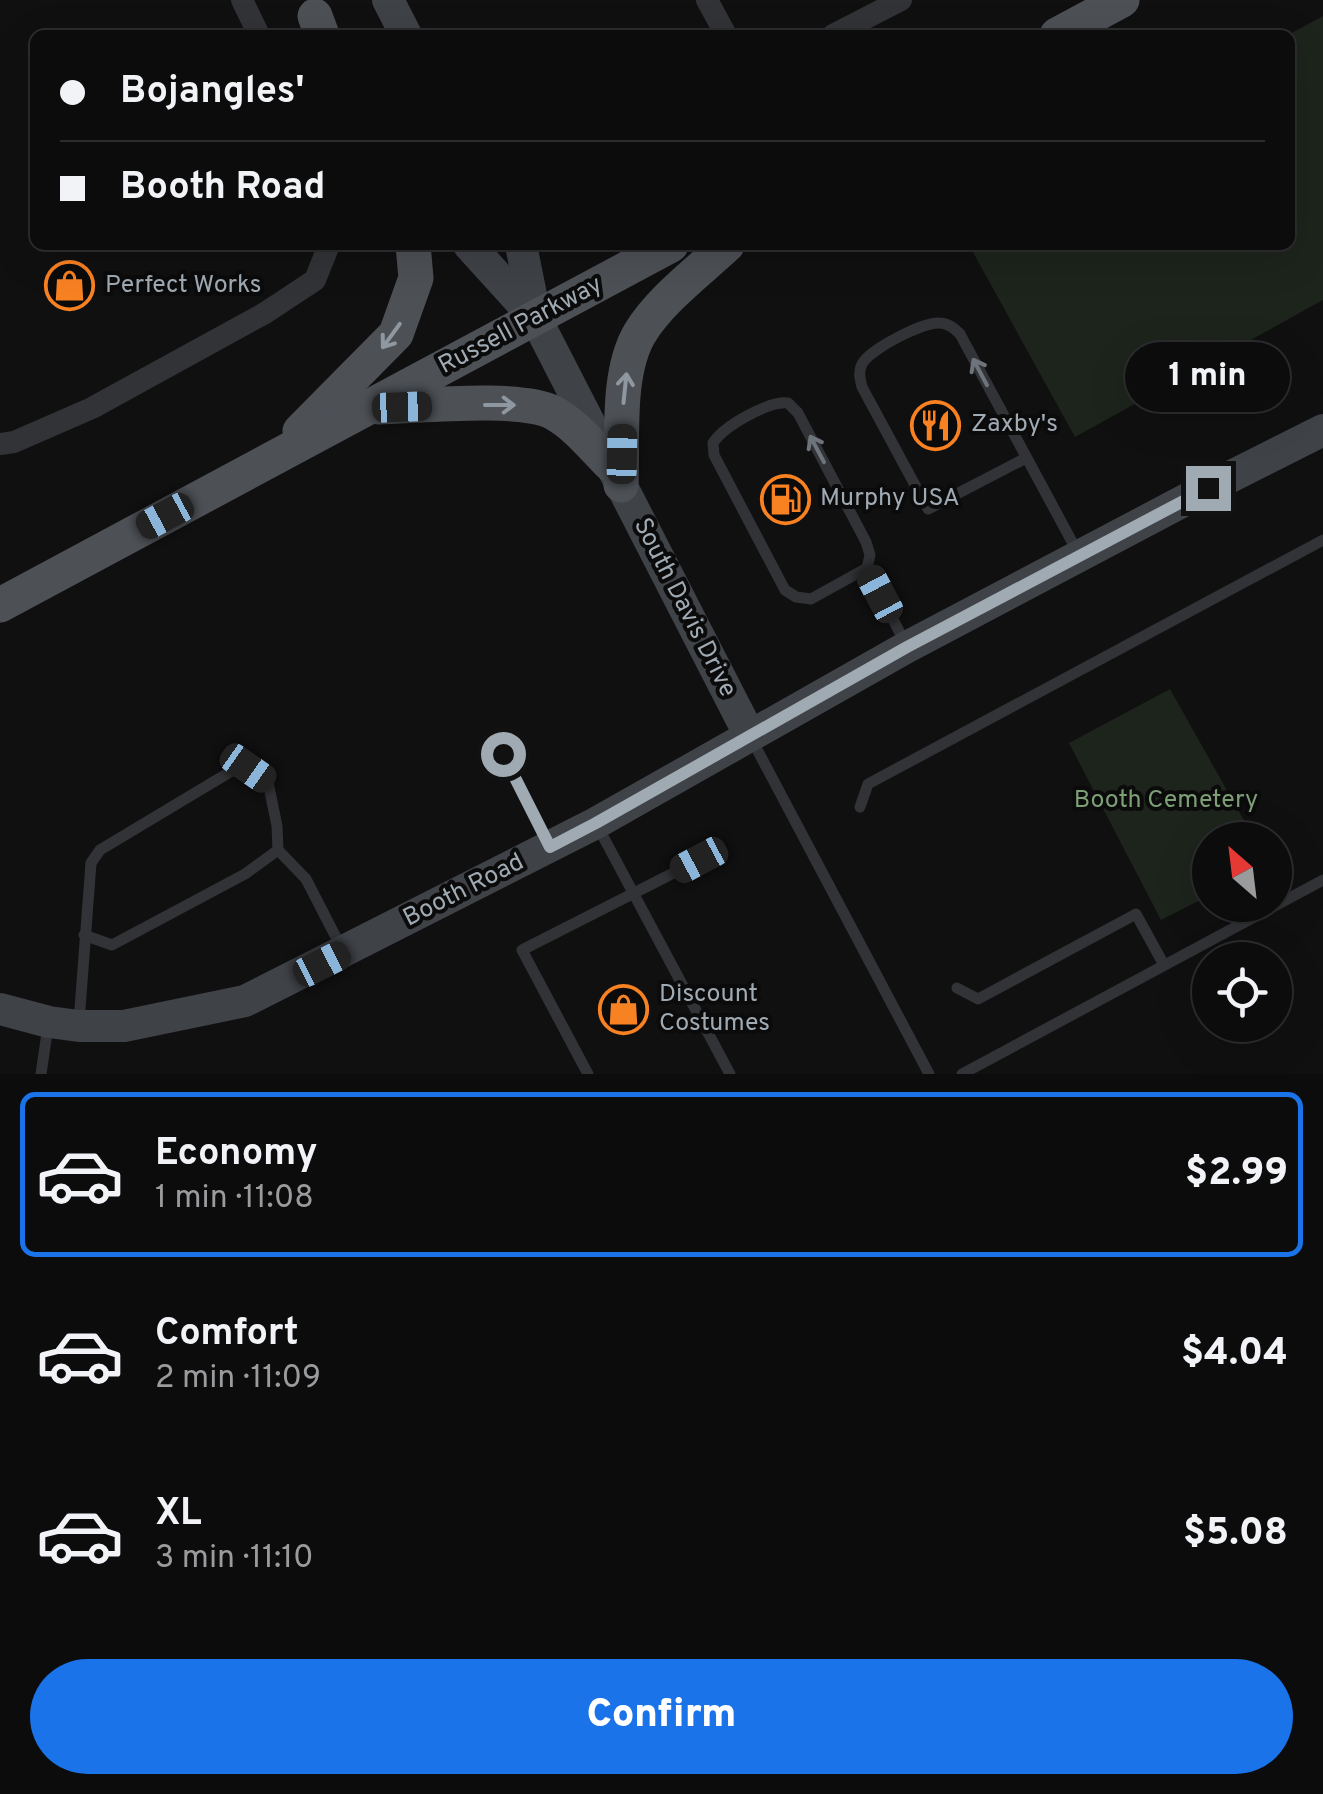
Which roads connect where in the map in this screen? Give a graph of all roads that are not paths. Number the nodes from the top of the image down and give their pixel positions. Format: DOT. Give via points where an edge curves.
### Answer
graph roads {
  1 [pos="242,0"];
  2 [pos="388,0"];
  3 [pos="707,0"];
  4 [pos="901,0"];
  5 [pos="1122,0"];
  6 [pos="256,30"];
  7 [pos="403,30"];
  8 [pos="723,30"];
  9 [pos="843,30"];
  10 [pos="1066,30"];
  11 [pos="327,250"];
  12 [pos="413,250"];
  13 [pos="474,250"];
  14 [pos="521,250"];
  15 [pos="662,250"];
  16 [pos="722,250"];
  17 [pos="536,319"];
  18 [pos="368,408"];
  19 [pos="1323,430"];
  20 [pos="0,444"];
  21 [pos="1026,458"];
  22 [pos="270,460"];
  23 [pos="616,475"];
  24 [pos="1323,540"];
  25 [pos="1079,555"];
  26 [pos="866,568"];
  27 [pos="0,605"];
  28 [pos="907,647"];
  29 [pos="750,736"];
  30 [pos="503,754"];
  31 [pos="860,807"];
  32 [pos="596,823"];
  33 [pos="550,847"];
  34 [pos="278,850"];
  35 [pos="699,860"];
  36 [pos="1323,880"];
  37 [pos="634,894"];
  38 [pos="84,935"];
  39 [pos="344,952"];
  40 [pos="1164,965"];
  41 [pos="956,988"];
  42 [pos="0,1009"];
  43 [pos="64,1024"];
  44 [pos="41,1074"];
  45 [pos="588,1074"];
  46 [pos="730,1074"];
  47 [pos="929,1074"];
  48 [pos="962,1074"];
  1 -- 6 [label="street"];
  2 -- 7 [label="street"];
  3 -- 8 [label="street"];
  4 -- 9 [label="street"];
  5 -- 10 [label="main road"];
  11 -- 20 [label="street" via="315,280 264,314 92,408"];
  12 -- 22 [label="main road, one-way" via="416,278 396,334"];
  13 -- 17 [label="street, South Davis Drive"];
  14 -- 17 [label="street, South Davis Drive"];
  15 -- 17 [label="main road, Russell Parkway"];
  23 -- 16 [label="main road, one-way" via="632,350 660,308"];
  17 -- 18 [label="main road, Russell Parkway"];
  17 -- 23 [label="street, South Davis Drive"];
  18 -- 22 [label="main road, Russell Parkway"];
  18 -- 23 [label="main road, one-way" via="541,408 567,422"];
  19 -- 25 [label="street, Booth Road"];
  21 -- 21 [label="lane, one-way" via="951,326 925,324 863,363 862,387 928,509"];
  21 -- 25 [label="lane"];
  22 -- 27 [label="main road, Russell Parkway"];
  23 -- 29 [label="street, South Davis Drive"];
  24 -- 31 [label="lane" via="868,784"];
  25 -- 28 [label="street, Booth Road"];
  26 -- 26 [label="lane, one-way" via="866,542 788,403 776,402 720,432 714,455 785,590 811,598"];
  26 -- 28 [label="lane"];
  28 -- 29 [label="street, Booth Road"];
  29 -- 32 [label="street, Booth Road"];
  29 -- 47 [label="lane"];
  30 -- 33 [label="lane"];
  32 -- 33 [label="street, Booth Road"];
  32 -- 37 [label="lane"];
  33 -- 39 [label="street, Booth Road"];
  34 -- 38 [label="lane" via="112,944"];
  34 -- 38 [label="lane" via="268,782 248,768 230,772 100,850 91,862"];
  34 -- 39 [label="lane" via="306,879"];
  35 -- 37 [label="lane"];
  36 -- 40 [label="lane"];
  37 -- 45 [label="lane" via="522,950"];
  37 -- 46 [label="lane"];
  38 -- 43 [label="lane"];
  39 -- 43 [label="street, Booth Road" via="245,1001 124,1026"];
  40 -- 41 [label="lane" via="1136,914 978,999"];
  40 -- 48 [label="lane"];
  42 -- 43 [label="street, Booth Road"];
  43 -- 44 [label="lane"];
}
